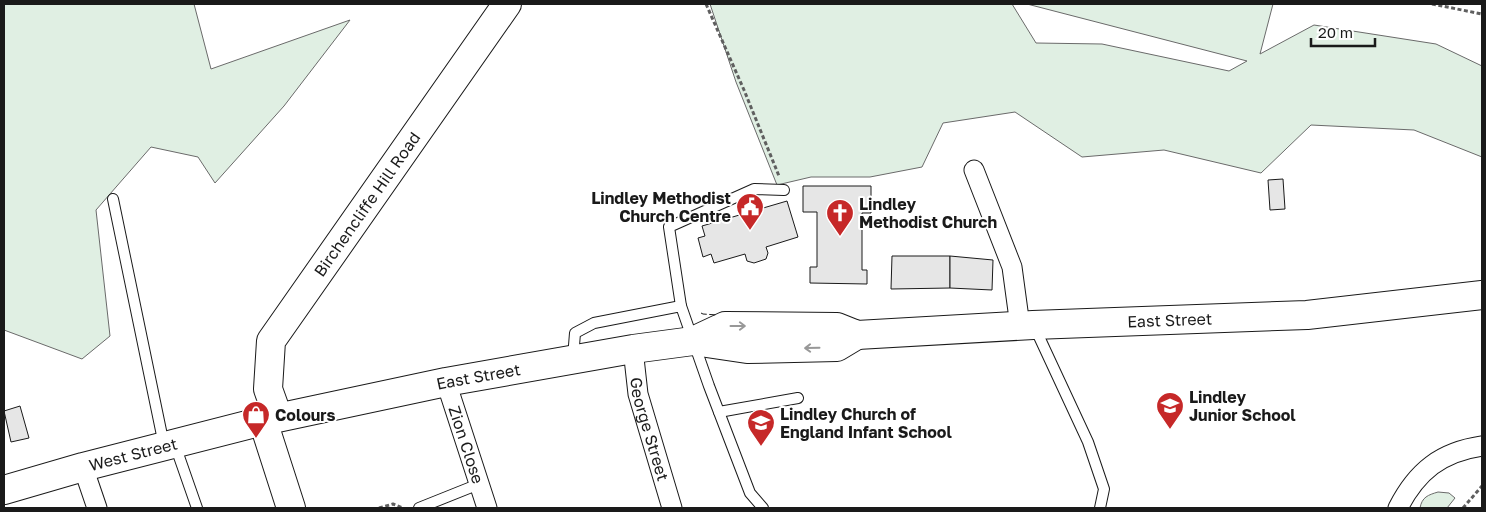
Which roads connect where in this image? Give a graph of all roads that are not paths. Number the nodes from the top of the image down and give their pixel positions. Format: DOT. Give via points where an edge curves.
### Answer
graph roads {
  1 [pos="507,4"];
  2 [pos="974,170"];
  3 [pos="784,190"];
  4 [pos="113,199"];
  5 [pos="1482,295"];
  6 [pos="681,306"];
  7 [pos="1026,325"];
  8 [pos="693,341"];
  9 [pos="632,350"];
  10 [pos="573,360"];
  11 [pos="446,382"];
  12 [pos="798,398"];
  13 [pos="719,412"];
  14 [pos="271,419"];
  15 [pos="170,445"];
  16 [pos="1482,446"];
  17 [pos="83,467"];
  18 [pos="479,484"];
  19 [pos="4,490"];
  20 [pos="287,507"];
  21 [pos="97,508"];
  22 [pos="197,508"];
  23 [pos="419,508"];
  24 [pos="487,508"];
  25 [pos="672,508"];
  26 [pos="763,508"];
  27 [pos="1100,508"];
  28 [pos="1398,508"];
  1 -- 14 [label="street, Birchencliffe Hill Road" via="272,341 268,389"];
  2 -- 7 [label="street" via="1012,267"];
  3 -- 6 [label="lane" via="754,189 670,227"];
  4 -- 15 [label="lane"];
  5 -- 7 [label="street, East Street" via="1307,315"];
  6 -- 8 [label="lane"];
  6 -- 10 [label="lane" via="594,323 575,333"];
  7 -- 8 [label="street, East Street" via="857,335 836,327 725,326"];
  7 -- 27 [label="lane" via="1088,442 1104,489"];
  8 -- 9 [label="street, East Street"];
  8 -- 13 [label="lane"];
  9 -- 10 [label="street, East Street"];
  9 -- 25 [label="street, George Street" via="638,394"];
  10 -- 11 [label="street, East Street"];
  11 -- 14 [label="street, East Street"];
  11 -- 18 [label="street, Zion Close"];
  12 -- 13 [label="lane"];
  13 -- 26 [label="lane" via="750,493"];
  14 -- 15 [label="street, West Street"];
  14 -- 20 [label="street, Birchencliffe Hill Road"];
  15 -- 17 [label="street, West Street"];
  15 -- 22 [label="lane"];
  16 -- 28 [label="street" via="1464,449 1438,460 1421,473"];
  17 -- 19 [label="street, West Street"];
  17 -- 21 [label="street"];
  18 -- 23 [label="lane"];
  18 -- 24 [label="street, Zion Close"];
}
